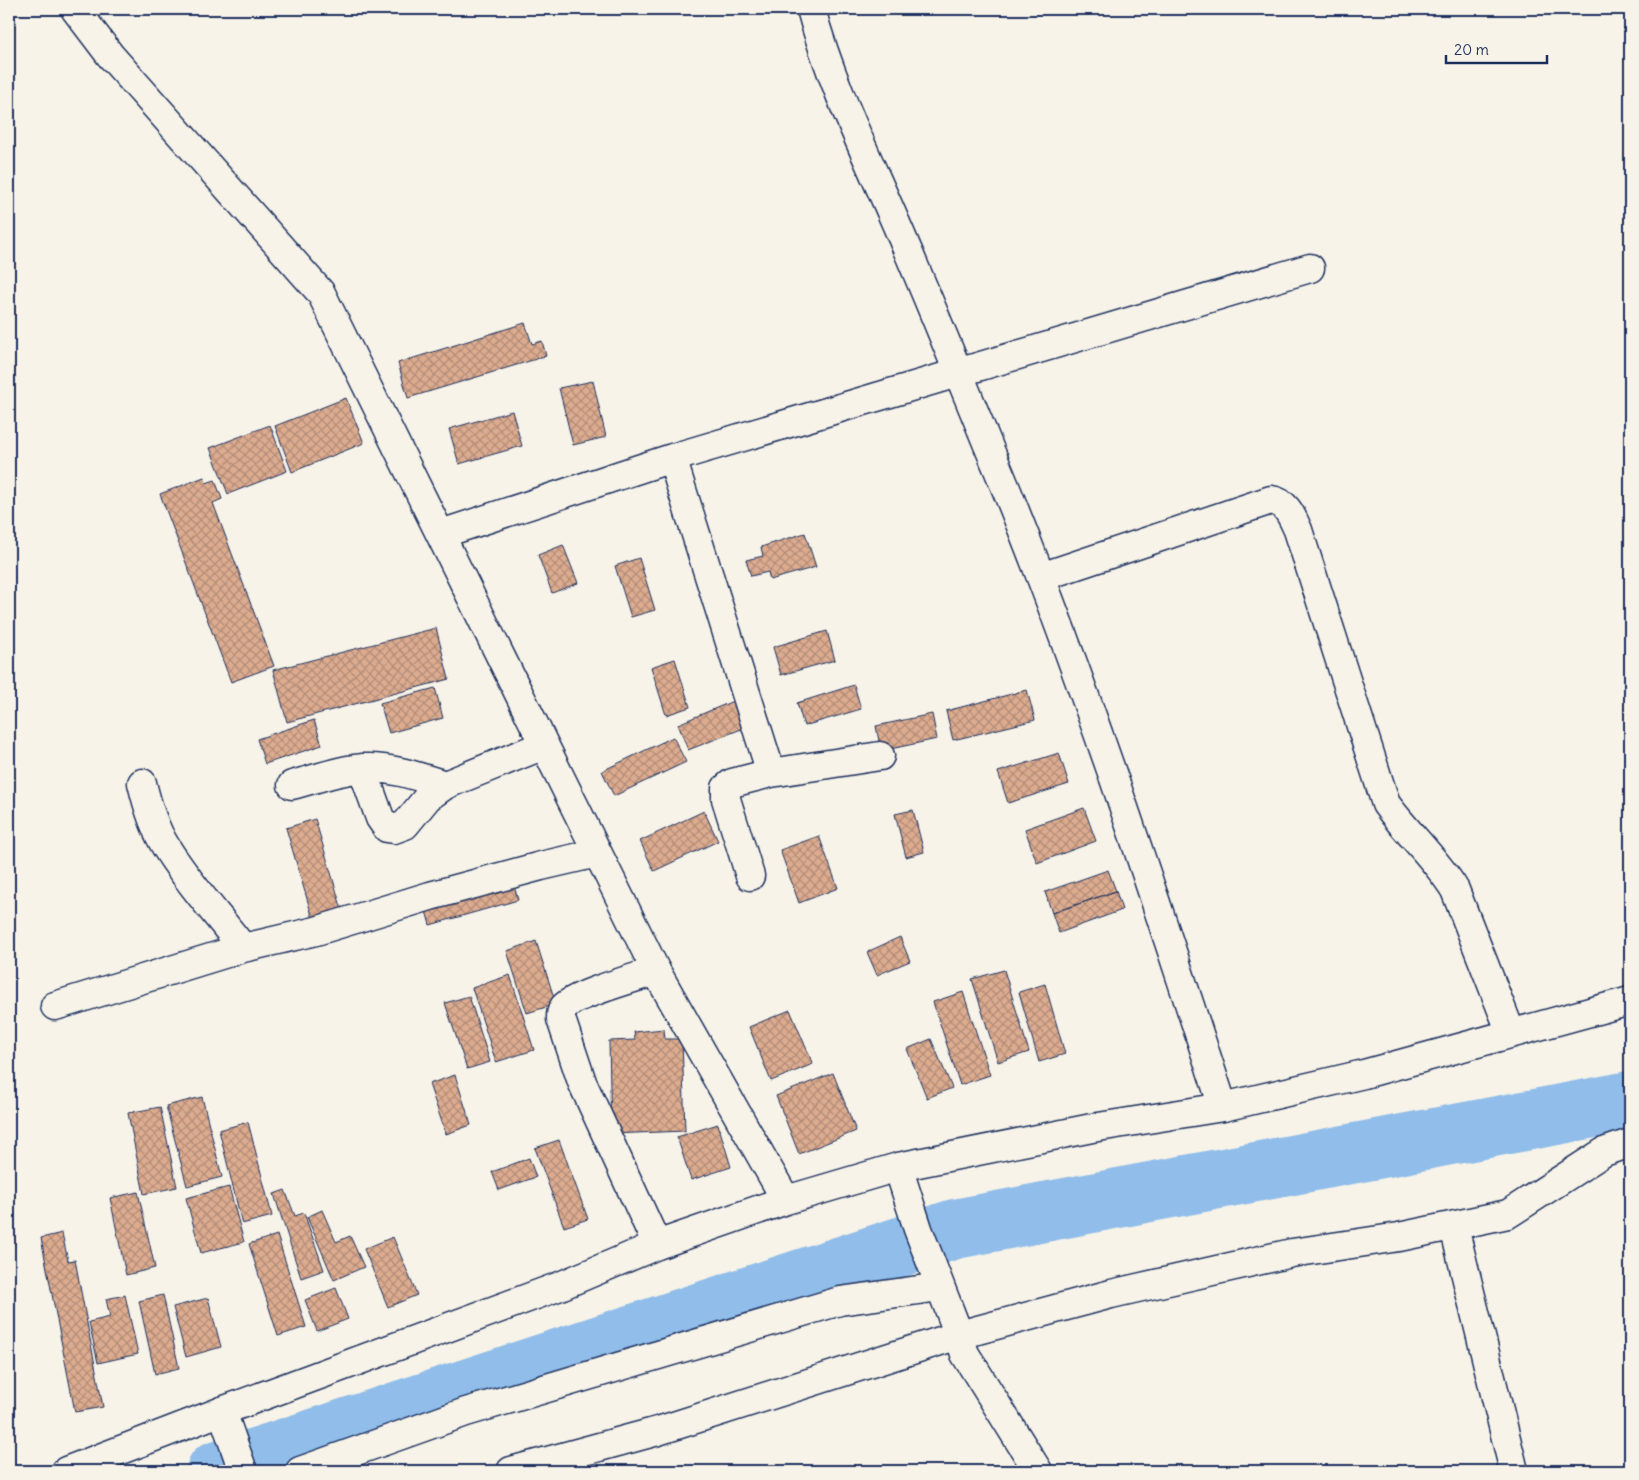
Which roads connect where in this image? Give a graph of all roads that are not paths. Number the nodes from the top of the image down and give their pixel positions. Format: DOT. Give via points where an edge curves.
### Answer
graph roads {
  1 [pos="75,9"];
  2 [pos="811,9"];
  3 [pos="1310,268"];
  4 [pos="958,372"];
  5 [pos="672,458"];
  6 [pos="452,531"];
  7 [pos="1041,576"];
  8 [pos="544,745"];
  9 [pos="880,756"];
  10 [pos="362,768"];
  11 [pos="771,773"];
  12 [pos="142,783"];
  13 [pos="292,785"];
  14 [pos="445,785"];
  15 [pos="597,852"];
  16 [pos="750,876"];
  17 [pos="243,948"];
  18 [pos="656,971"];
  19 [pos="1630,1001"];
  20 [pos="55,1006"];
  21 [pos="1512,1033"];
  22 [pos="1223,1107"];
  23 [pos="1630,1143"];
  24 [pos="898,1167"];
  25 [pos="786,1200"];
  26 [pos="1454,1227"];
  27 [pos="657,1245"];
  28 [pos="940,1288"];
  29 [pos="952,1335"];
  30 [pos="224,1418"];
  31 [pos="243,1469"];
  32 [pos="66,1471"];
  33 [pos="300,1471"];
  34 [pos="511,1471"];
  35 [pos="1038,1471"];
  36 [pos="1514,1471"];
  1 -- 6 [label="street" via="110,55 321,293"];
  2 -- 4 [label="street" via="846,108"];
  3 -- 4 [label="street"];
  4 -- 5 [label="street"];
  4 -- 7 [label="street"];
  5 -- 6 [label="street"];
  5 -- 11 [label="street"];
  6 -- 8 [label="street"];
  7 -- 21 [label="street" via="1271,500 1285,505 1298,530 1386,804 1455,890"];
  7 -- 22 [label="street" via="1133,832"];
  8 -- 14 [label="street"];
  8 -- 15 [label="street"];
  9 -- 11 [label="street"];
  10 -- 13 [label="street"];
  10 -- 14 [label="street" via="406,773"];
  10 -- 14 [label="street" via="380,818 387,828 405,825 428,797"];
  11 -- 16 [label="street" via="732,783 726,788 726,799"];
  12 -- 17 [label="street" via="148,807 165,846"];
  15 -- 17 [label="street" via="430,896 316,932"];
  15 -- 18 [label="street"];
  17 -- 20 [label="street"];
  18 -- 25 [label="street"];
  18 -- 27 [label="street" via="569,1002 561,1011 561,1019 582,1082"];
  19 -- 21 [label="street"];
  21 -- 22 [label="street" via="1364,1074"];
  22 -- 24 [label="street" via="1092,1128"];
  23 -- 26 [label="street" via="1604,1152 1508,1214"];
  24 -- 25 [label="street"];
  24 -- 28 [label="street"];
  25 -- 27 [label="street"];
  26 -- 29 [label="street" via="1219,1268"];
  26 -- 36 [label="street"];
  27 -- 30 [label="street"];
  28 -- 29 [label="street"];
  28 -- 33 [label="street" via="840,1301 466,1412"];
  29 -- 34 [label="street" via="658,1431"];
  29 -- 35 [label="street"];
  30 -- 31 [label="street"];
  30 -- 32 [label="street"];
}
